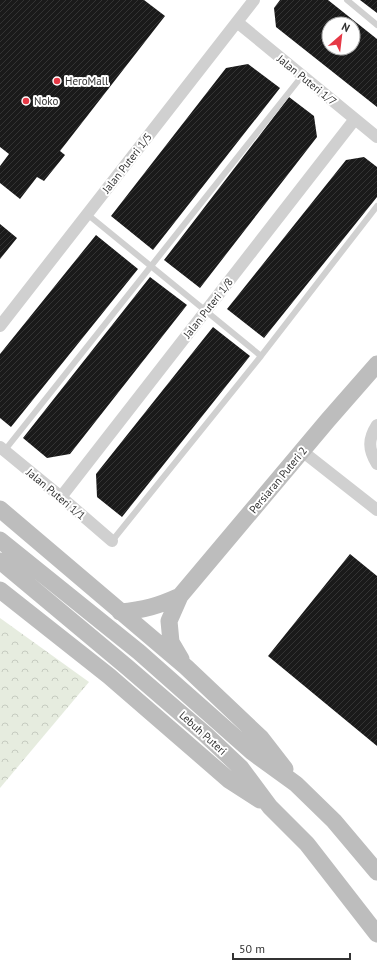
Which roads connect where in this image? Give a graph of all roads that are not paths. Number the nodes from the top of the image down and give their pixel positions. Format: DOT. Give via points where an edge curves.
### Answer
graph roads {
  1 [pos="254,0"];
  2 [pos="347,0"];
  3 [pos="237,22"];
  4 [pos="377,25"];
  5 [pos="302,76"];
  6 [pos="355,119"];
  7 [pos="377,137"];
  8 [pos="377,206"];
  9 [pos="87,214"];
  10 [pos="151,266"];
  11 [pos="206,311"];
  12 [pos="0,326"];
  13 [pos="260,356"];
  14 [pos="377,364"];
  15 [pos="377,424"];
  16 [pos="2,448"];
  17 [pos="302,452"];
  18 [pos="377,464"];
  19 [pos="61,497"];
  20 [pos="0,509"];
  21 [pos="377,510"];
  22 [pos="0,540"];
  23 [pos="112,541"];
  24 [pos="0,561"];
  25 [pos="0,590"];
  26 [pos="180,596"];
  27 [pos="120,612"];
  28 [pos="186,667"];
  29 [pos="296,784"];
  30 [pos="270,807"];
  31 [pos="377,872"];
  32 [pos="377,934"];
  1 -- 3 [label="street, Jalan Puteri 1/5"];
  2 -- 4 [label="lane"];
  3 -- 5 [label="street, Jalan Puteri 1/7"];
  3 -- 9 [label="street, Jalan Puteri 1/5"];
  5 -- 6 [label="street, Jalan Puteri 1/7"];
  5 -- 10 [label="lane"];
  6 -- 7 [label="street, Jalan Puteri 1/7"];
  6 -- 11 [label="street, Jalan Puteri 1/8"];
  8 -- 13 [label="lane"];
  9 -- 10 [label="lane"];
  9 -- 12 [label="street, Jalan Puteri 1/5"];
  10 -- 11 [label="lane"];
  10 -- 16 [label="lane"];
  11 -- 13 [label="lane"];
  11 -- 19 [label="street, Jalan Puteri 1/8"];
  13 -- 23 [label="lane"];
  14 -- 17 [label="main road, Persiaran Puteri 2"];
  15 -- 18 [label="street" via="370,442 371,454"];
  16 -- 19 [label="street, Jalan Puteri 1/1"];
  17 -- 21 [label="street"];
  17 -- 26 [label="main road, Persiaran Puteri 2"];
  19 -- 23 [label="street, Jalan Puteri 1/1"];
  20 -- 27 [label="main road"];
  22 -- 29 [label="main road, Lebuh Puteri" via="139,652 252,752"];
  24 -- 30 [label="main road, Lebuh Puteri" via="206,735 241,768"];
  25 -- 30 [label="main road" via="109,676 229,780"];
  26 -- 27 [label="main road, Persiaran Puteri 2" via="154,607"];
  26 -- 28 [label="main road, Persiaran Puteri 2" via="169,621 169,630 171,642"];
  27 -- 28 [label="main road"];
  28 -- 29 [label="main road" via="261,738"];
  29 -- 31 [label="main road, Lebuh Puteri" via="334,821"];
  30 -- 32 [label="main road, Lebuh Puteri" via="307,844"];
}
